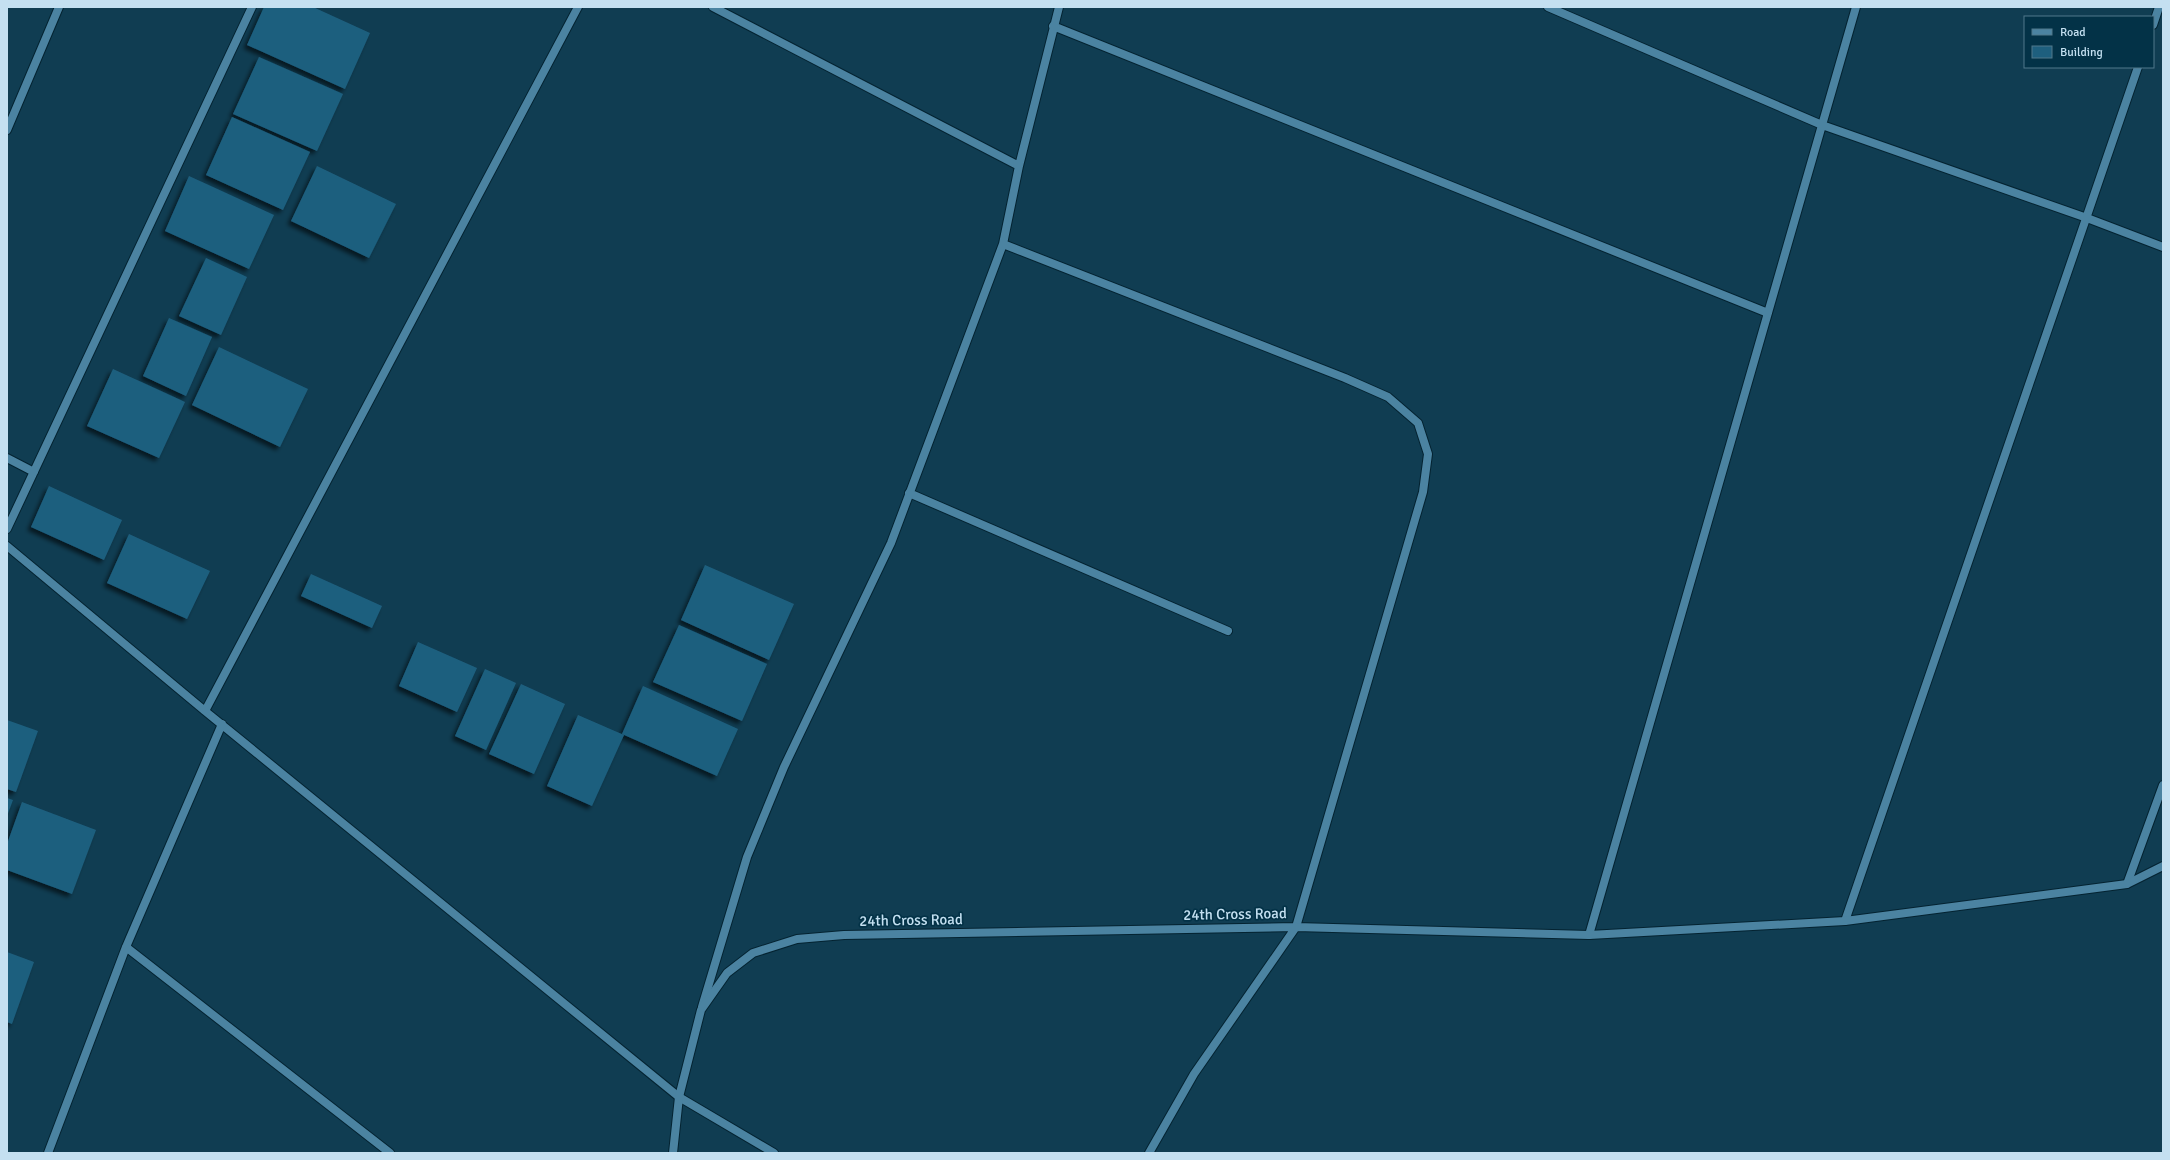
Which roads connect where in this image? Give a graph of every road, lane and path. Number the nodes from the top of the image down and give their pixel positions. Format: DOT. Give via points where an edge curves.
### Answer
graph roads {
  1 [pos="59,7"];
  2 [pos="252,7"];
  3 [pos="578,7"];
  4 [pos="713,7"];
  5 [pos="1058,7"];
  6 [pos="1548,7"];
  7 [pos="1856,7"];
  8 [pos="2159,7"];
  9 [pos="2154,22"];
  10 [pos="1053,26"];
  11 [pos="2138,68"];
  12 [pos="1822,125"];
  13 [pos="7,130"];
  14 [pos="1019,166"];
  15 [pos="2087,218"];
  16 [pos="1002,244"];
  17 [pos="2163,247"];
  18 [pos="1768,313"];
  19 [pos="7,458"];
  20 [pos="34,472"];
  21 [pos="909,493"];
  22 [pos="7,529"];
  23 [pos="7,546"];
  24 [pos="1228,630"];
  25 [pos="205,711"];
  26 [pos="222,724"];
  27 [pos="2163,785"];
  28 [pos="2163,866"];
  29 [pos="2127,884"];
  30 [pos="1845,921"];
  31 [pos="1296,927"];
  32 [pos="1589,935"];
  33 [pos="126,947"];
  34 [pos="701,1010"];
  35 [pos="679,1097"];
  36 [pos="48,1153"];
  37 [pos="390,1153"];
  38 [pos="673,1153"];
  39 [pos="774,1153"];
  40 [pos="1149,1153"];
  1 -- 13 [label="street"];
  2 -- 20 [label="street"];
  3 -- 25 [label="street"];
  4 -- 14 [label="street"];
  5 -- 10 [label="street"];
  6 -- 12 [label="street"];
  7 -- 12 [label="street"];
  8 -- 9 [label="street"];
  10 -- 14 [label="street"];
  10 -- 18 [label="street"];
  11 -- 15 [label="street"];
  12 -- 15 [label="street"];
  12 -- 18 [label="street"];
  14 -- 16 [label="street"];
  15 -- 17 [label="street"];
  15 -- 30 [label="street"];
  16 -- 21 [label="street"];
  16 -- 31 [label="street" via="1345,378 1388,397 1418,423 1428,454 1423,492"];
  18 -- 32 [label="street"];
  19 -- 20 [label="street"];
  20 -- 22 [label="street"];
  21 -- 24 [label="street"];
  21 -- 34 [label="street" via="891,543 784,767 747,857"];
  23 -- 25 [label="street"];
  25 -- 26 [label="street"];
  26 -- 33 [label="street"];
  26 -- 35 [label="street"];
  27 -- 29 [label="street"];
  28 -- 29 [label="street, 24th Cross Road"];
  29 -- 30 [label="street, 24th Cross Road"];
  30 -- 32 [label="street, 24th Cross Road"];
  31 -- 32 [label="street, 24th Cross Road"];
  31 -- 34 [label="street, 24th Cross Road" via="852,935 797,939 753,954 727,974"];
  31 -- 40 [label="street" via="1194,1074"];
  33 -- 36 [label="street"];
  33 -- 37 [label="street"];
  34 -- 35 [label="street, 24th Cross Road"];
  35 -- 38 [label="street, 24th Cross Road"];
  35 -- 39 [label="street"];
}
